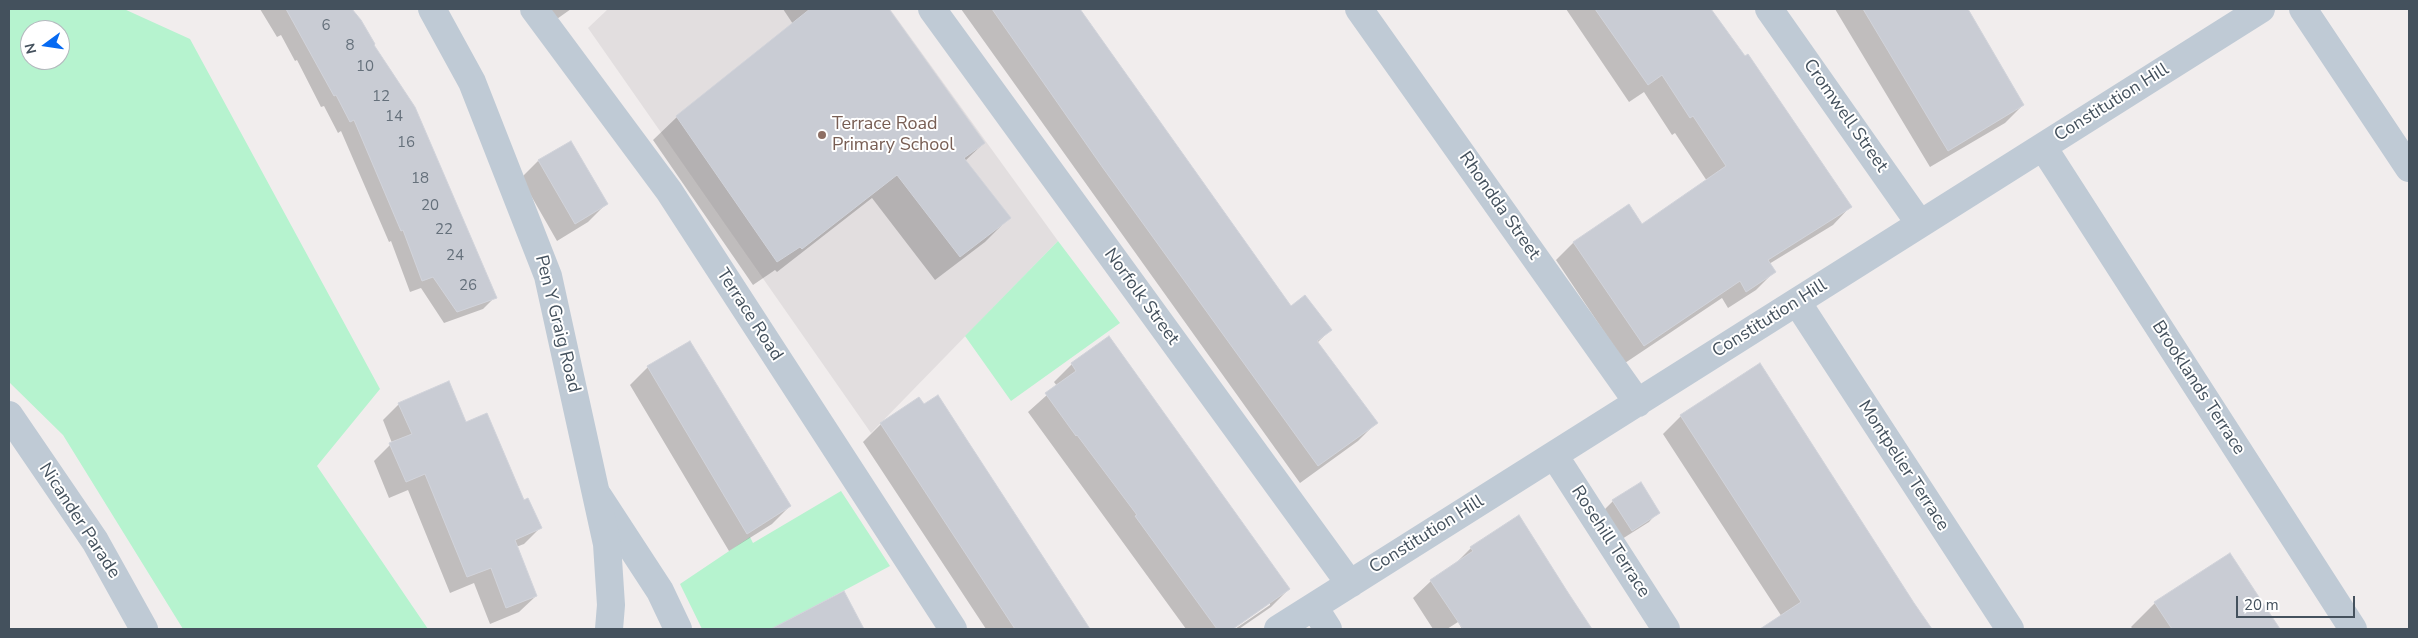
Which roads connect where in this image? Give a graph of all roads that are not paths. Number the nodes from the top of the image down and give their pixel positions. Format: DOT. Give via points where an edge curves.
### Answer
graph roads {
  1 [pos="432,9"];
  2 [pos="534,9"];
  3 [pos="932,9"];
  4 [pos="1359,9"];
  5 [pos="1769,9"];
  6 [pos="2261,9"];
  7 [pos="2303,9"];
  8 [pos="2043,147"];
  9 [pos="2409,168"];
  10 [pos="1920,224"];
  11 [pos="1797,302"];
  12 [pos="1638,403"];
  13 [pos="9,415"];
  14 [pos="1554,455"];
  15 [pos="598,496"];
  16 [pos="1350,584"];
  17 [pos="1321,618"];
  18 [pos="144,629"];
  19 [pos="609,629"];
  20 [pos="678,629"];
  21 [pos="953,629"];
  22 [pos="1278,629"];
  23 [pos="1666,629"];
  24 [pos="2010,629"];
  25 [pos="2353,629"];
  1 -- 15 [label="street, Pen Y Graig Road" via="472,82 548,276"];
  2 -- 21 [label="street, Terrace Road" via="669,191"];
  3 -- 16 [label="street, Norfolk Street"];
  4 -- 12 [label="street, Rhondda Street"];
  5 -- 10 [label="street, Cromwell Street"];
  6 -- 8 [label="street, Constitution Hill"];
  7 -- 9 [label="street"];
  8 -- 10 [label="street, Constitution Hill"];
  8 -- 25 [label="street, Brooklands Terrace"];
  10 -- 11 [label="street, Constitution Hill"];
  11 -- 12 [label="street, Constitution Hill"];
  11 -- 24 [label="street, Montpelier Terrace"];
  12 -- 14 [label="street, Constitution Hill"];
  13 -- 18 [label="street, Nicander Parade" via="95,541"];
  14 -- 16 [label="street, Constitution Hill"];
  14 -- 23 [label="street, Rosehill Terrace"];
  15 -- 19 [label="street, Pen Y Graig Road" via="607,544"];
  15 -- 20 [label="street" via="660,591"];
  16 -- 17 [label="street, Constitution Hill"];
  17 -- 22 [label="street, Constitution Hill"];
}
